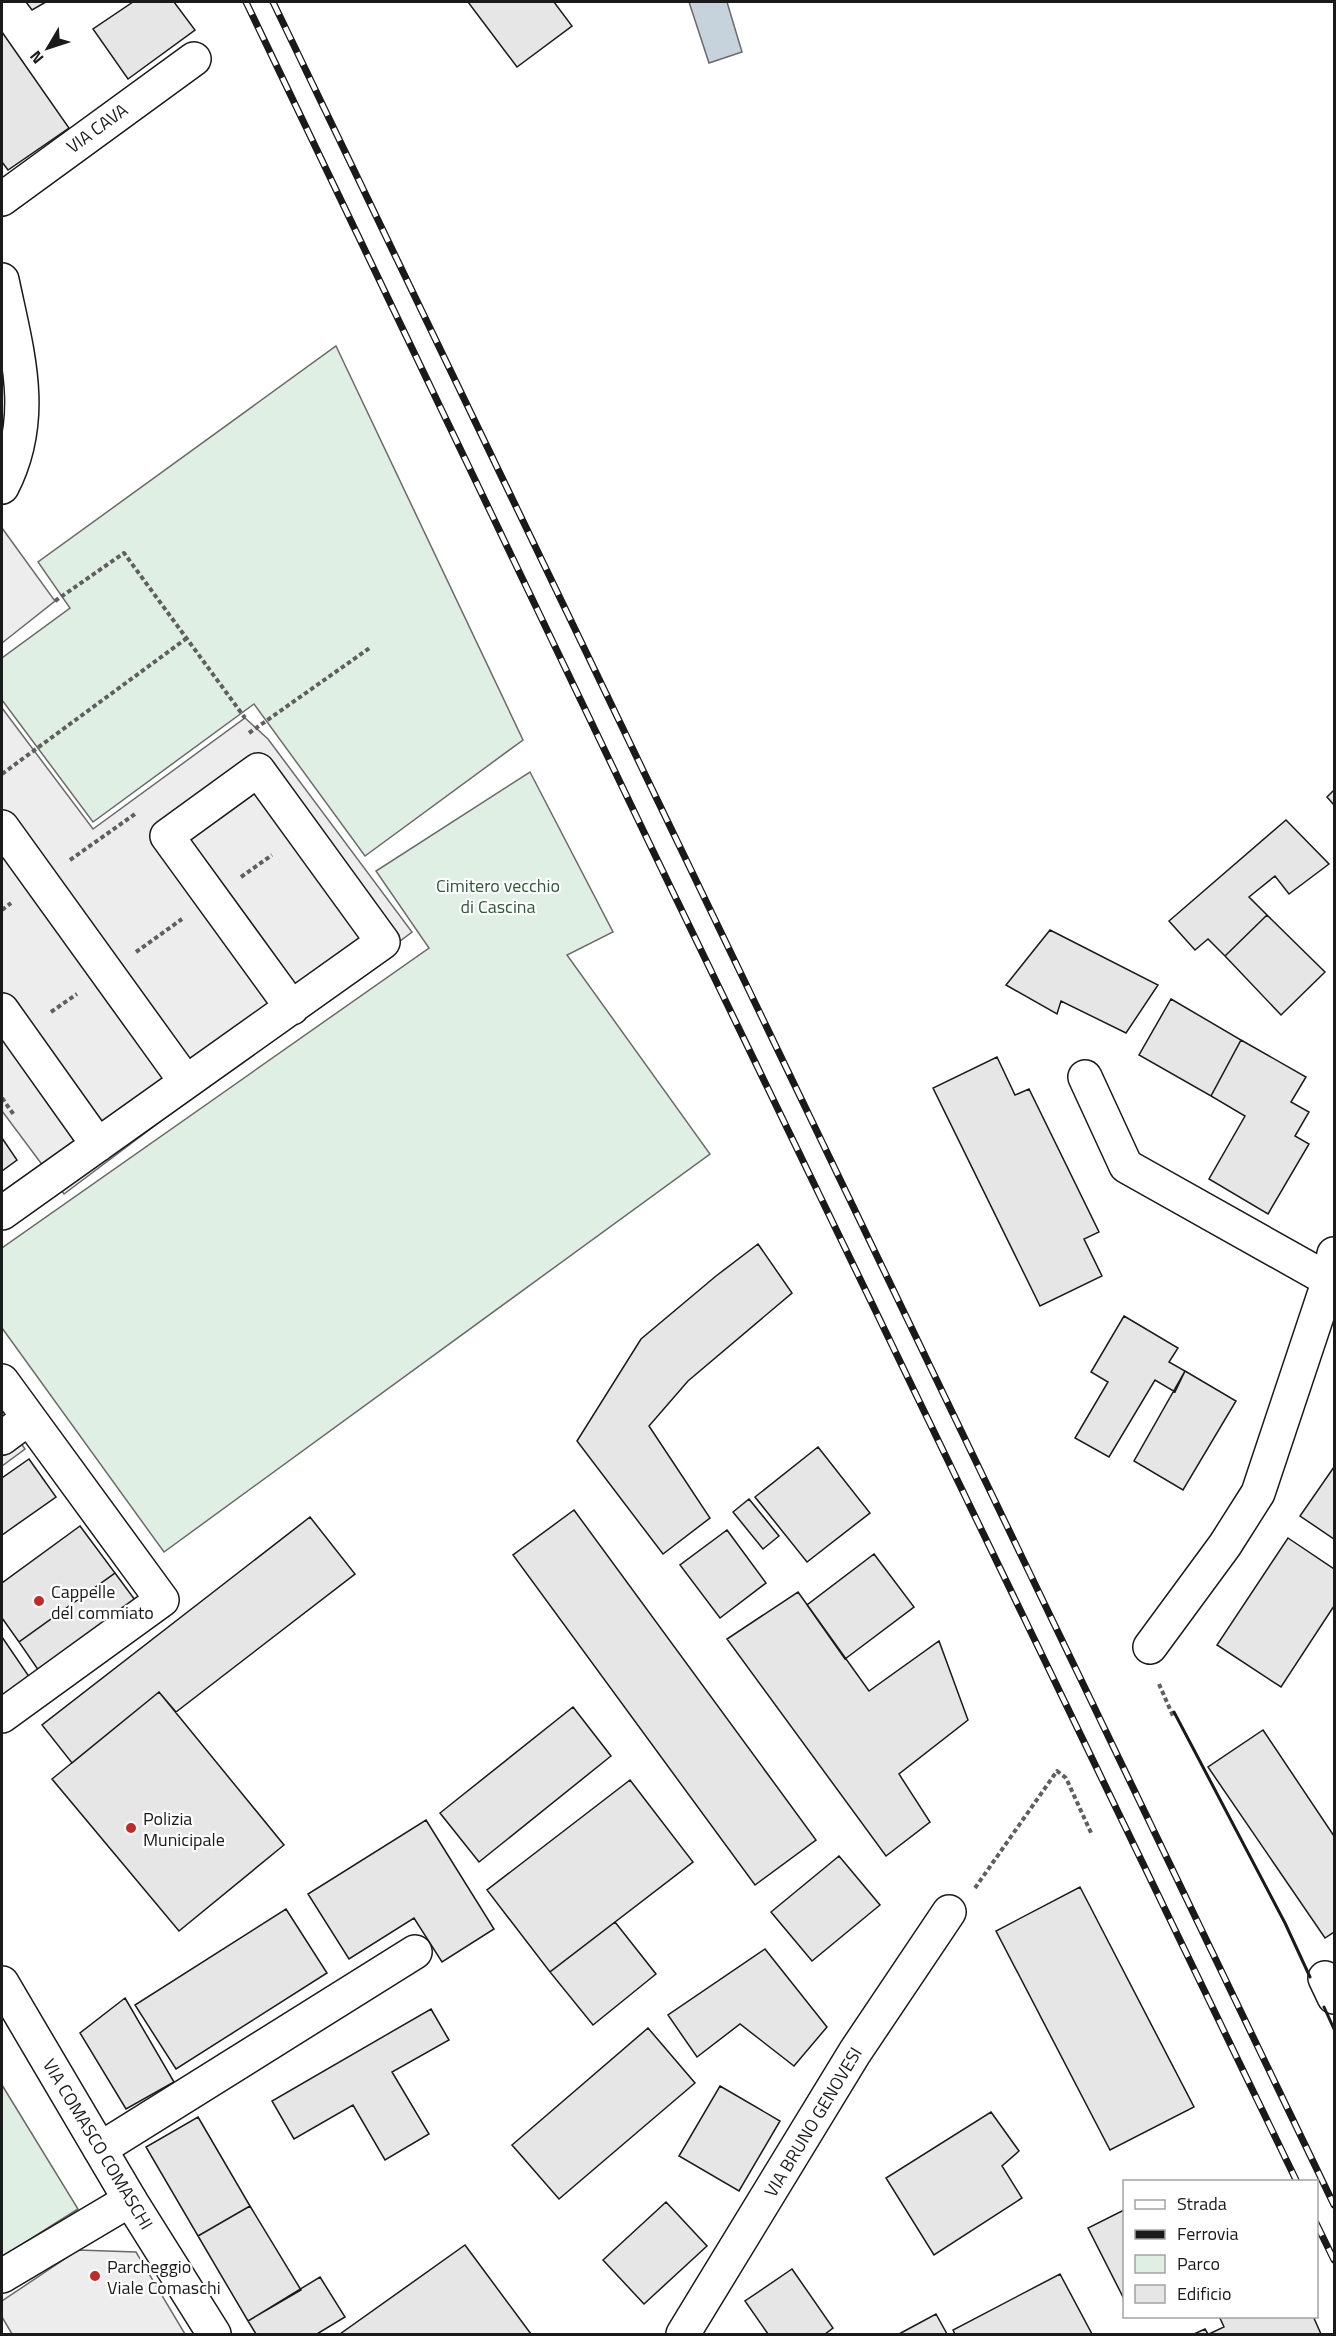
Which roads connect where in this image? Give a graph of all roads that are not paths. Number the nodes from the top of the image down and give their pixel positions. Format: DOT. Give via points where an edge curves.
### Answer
graph roads {
  1 [pos="194,59"];
  2 [pos="2,199"];
  3 [pos="2,280"];
  4 [pos="2,487"];
  5 [pos="2,828"];
  6 [pos="292,1008"];
  7 [pos="10,1022"];
  8 [pos="1084,1077"];
  9 [pos="186,1082"];
  10 [pos="98,1145"];
  11 [pos="2,1213"];
  12 [pos="1332,1267"];
  13 [pos="2,1381"];
  14 [pos="29,1418"];
  15 [pos="2,1438"];
  16 [pos="1150,1647"];
  17 [pos="2,1716"];
  18 [pos="949,1912"];
  19 [pos="415,1952"];
  20 [pos="2,1983"];
  21 [pos="100,2149"];
  22 [pos="130,2200"];
  23 [pos="2,2276"];
  24 [pos="214,2334"];
  25 [pos="683,2334"];
  1 -- 2 [label="street, VIA CAVA"];
  3 -- 4 [label="street" via="16,341 23,412 14,459"];
  5 -- 9 [label="street"];
  6 -- 6 [label="street" via="167,836 258,770 383,942"];
  6 -- 9 [label="street"];
  7 -- 10 [label="street"];
  8 -- 12 [label="street" via="1126,1166"];
  9 -- 10 [label="street"];
  10 -- 11 [label="street"];
  12 -- 16 [label="street" via="1258,1493 1248,1513"];
  13 -- 14 [label="street"];
  14 -- 15 [label="street"];
  14 -- 17 [label="street" via="162,1600"];
  18 -- 25 [label="street, VIA BRUNO GENOVESI" via="855,2052"];
  19 -- 21 [label="street"];
  20 -- 21 [label="street, VIA COMASCO COMASCHI"];
  21 -- 22 [label="street, VIA COMASCO COMASCHI"];
  22 -- 23 [label="street"];
  22 -- 24 [label="street, VIA COMASCO COMASCHI"];
}
